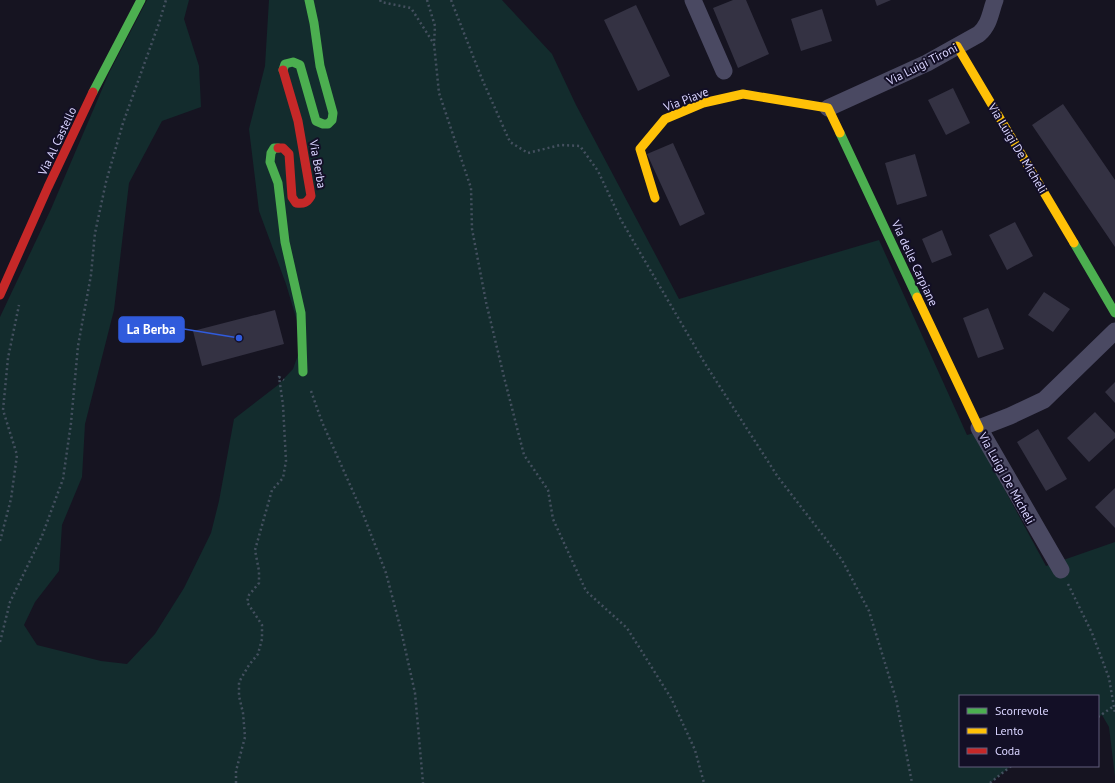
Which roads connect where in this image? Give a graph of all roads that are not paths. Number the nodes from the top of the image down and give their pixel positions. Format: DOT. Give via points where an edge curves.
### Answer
graph roads {
  1 [pos="141,0"];
  2 [pos="309,0"];
  3 [pos="693,0"];
  4 [pos="995,0"];
  5 [pos="957,46"];
  6 [pos="724,71"];
  7 [pos="828,108"];
  8 [pos="655,198"];
  9 [pos="0,295"];
  10 [pos="1115,313"];
  11 [pos="1115,331"];
  12 [pos="303,372"];
  13 [pos="979,428"];
  14 [pos="1061,570"];
  1 -- 9 [label="street, Via Al Castello" via="93,92"];
  2 -- 12 [label="street, Via Berba" via="320,66 333,113 328,124 316,121 300,65 293,62 285,64 283,69 298,121 311,196 308,201 303,204 296,203 292,197 289,154 283,148 274,148 270,162 278,183 285,242 301,313"];
  3 -- 6 [label="street"];
  4 -- 5 [label="street, Via Luigi Tironi" via="990,21 985,29"];
  5 -- 7 [label="street, Via Luigi Tironi" via="927,64"];
  5 -- 10 [label="street, Via Luigi De Micheli"];
  7 -- 8 [label="street, Via Piave" via="744,94 703,103 665,119 640,149"];
  7 -- 13 [label="street, Via delle Carpiane"];
  11 -- 13 [label="street, Via Luigi De Micheli" via="1044,400"];
  13 -- 14 [label="street, Via Luigi De Micheli"];
}
